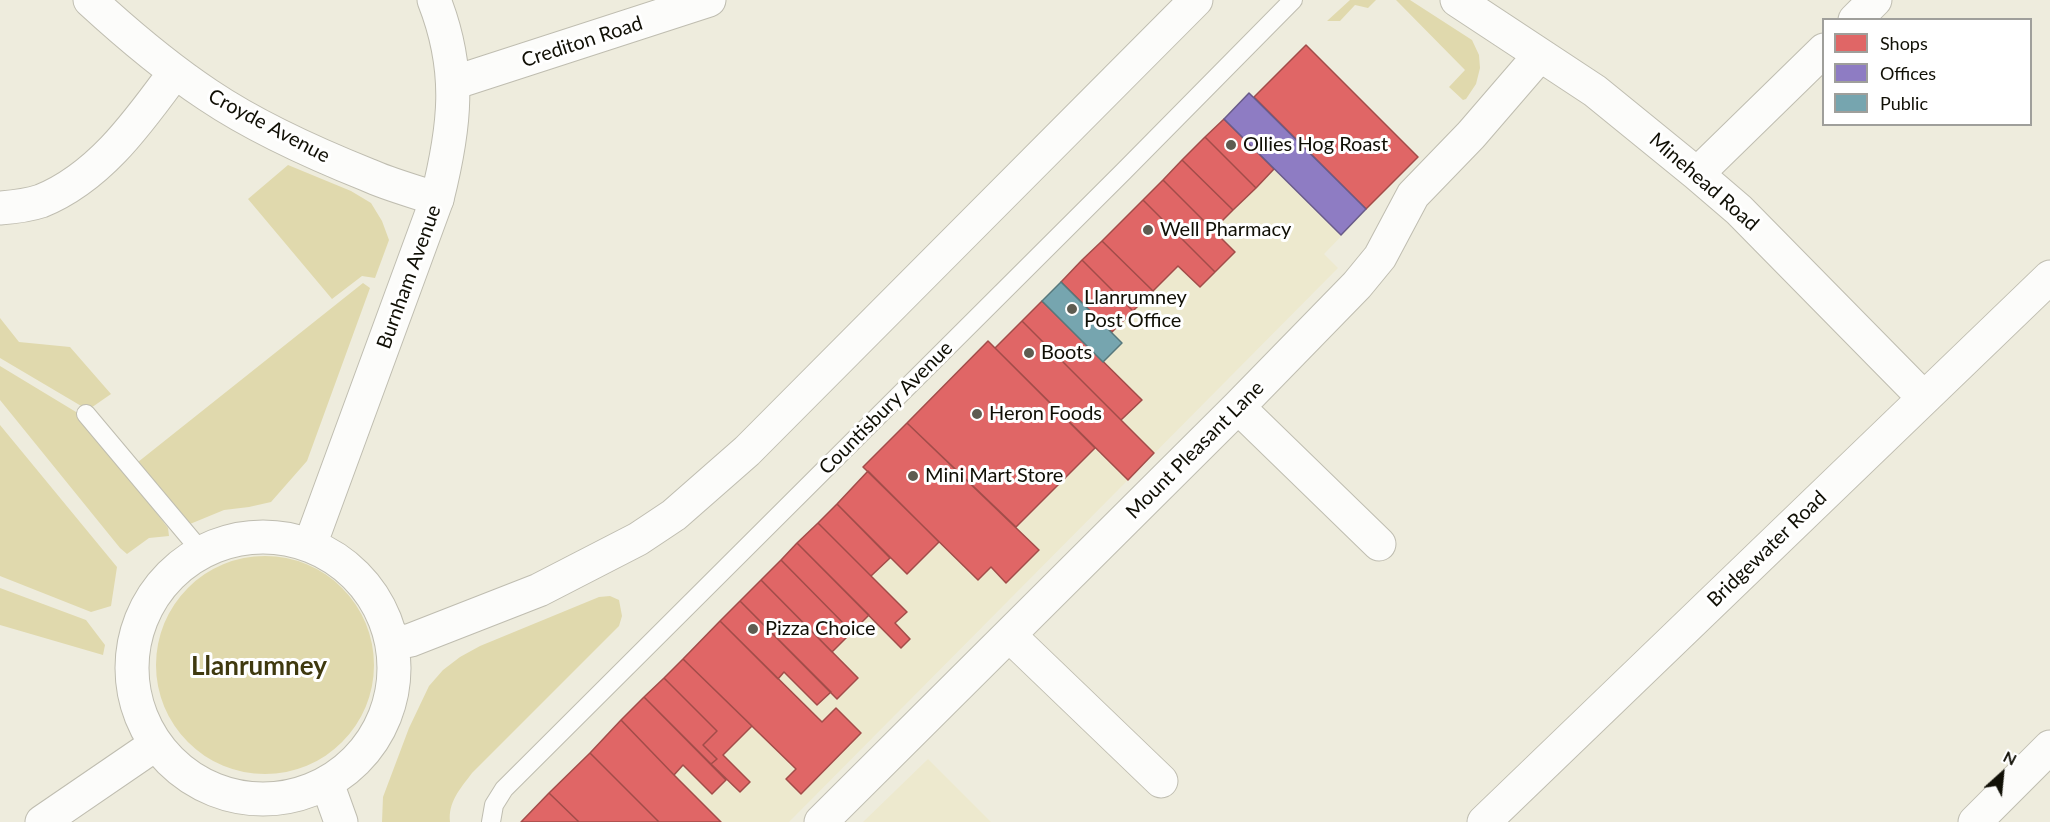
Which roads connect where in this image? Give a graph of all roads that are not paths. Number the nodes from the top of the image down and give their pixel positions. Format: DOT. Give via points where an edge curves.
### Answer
graph roads {
  1 [pos="90,0"];
  2 [pos="434,0"];
  3 [pos="709,0"];
  4 [pos="1196,0"];
  5 [pos="1293,0"];
  6 [pos="1456,0"];
  7 [pos="1875,0"];
  8 [pos="1857,18"];
  9 [pos="1822,52"];
  10 [pos="1540,55"];
  11 [pos="175,72"];
  12 [pos="453,83"];
  13 [pos="1697,174"];
  14 [pos="437,200"];
  15 [pos="0,208"];
  16 [pos="2050,277"];
  17 [pos="1923,397"];
  18 [pos="1238,407"];
  19 [pos="86,414"];
  20 [pos="1379,544"];
  21 [pos="310,545"];
  22 [pos="201,551"];
  23 [pos="1009,635"];
  24 [pos="393,644"];
  25 [pos="156,744"];
  26 [pos="2050,747"];
  27 [pos="1161,781"];
  28 [pos="327,783"];
  29 [pos="42,822"];
  30 [pos="341,822"];
  31 [pos="491,822"];
  32 [pos="821,822"];
  33 [pos="1484,822"];
  34 [pos="1974,822"];
  1 -- 11 [label="street, Croyde Avenue"];
  2 -- 12 [label="street, Burnham Avenue" via="442,21"];
  3 -- 12 [label="street, Crediton Road"];
  4 -- 24 [label="street" via="747,451 674,515 638,539 540,590"];
  5 -- 31 [label="lane, Countisbury Avenue" via="504,789 494,805"];
  6 -- 10 [label="street, Minehead Road"];
  7 -- 8 [label="street"];
  9 -- 13 [label="street"];
  10 -- 13 [label="street, Minehead Road" via="1595,91"];
  10 -- 18 [label="street, Mount Pleasant Lane" via="1413,195 1380,257 1357,285"];
  11 -- 14 [label="street, Croyde Avenue" via="208,96 301,147"];
  11 -- 15 [label="street" via="138,123 94,167 40,201"];
  12 -- 14 [label="street, Burnham Avenue" via="451,137"];
  13 -- 17 [label="street, Minehead Road" via="1739,210"];
  14 -- 21 [label="street, Burnham Avenue"];
  16 -- 17 [label="street, Bridgewater Road"];
  17 -- 33 [label="street, Bridgewater Road"];
  18 -- 20 [label="street"];
  18 -- 23 [label="street, Mount Pleasant Lane"];
  19 -- 22 [label="lane"];
  21 -- 22 [label="street" via="270,536 236,538"];
  21 -- 24 [label="street" via="344,563 366,586 384,614"];
  22 -- 25 [label="street" via="176,568 154,593 136,633 131,660 133,686 146,727"];
  23 -- 27 [label="street"];
  23 -- 32 [label="street, Mount Pleasant Lane"];
  24 -- 28 [label="street" via="395,680 377,734 359,759"];
  25 -- 28 [label="street" via="192,778 242,798 289,797"];
  25 -- 29 [label="street"];
  26 -- 34 [label="street"];
  28 -- 30 [label="street"];
}
